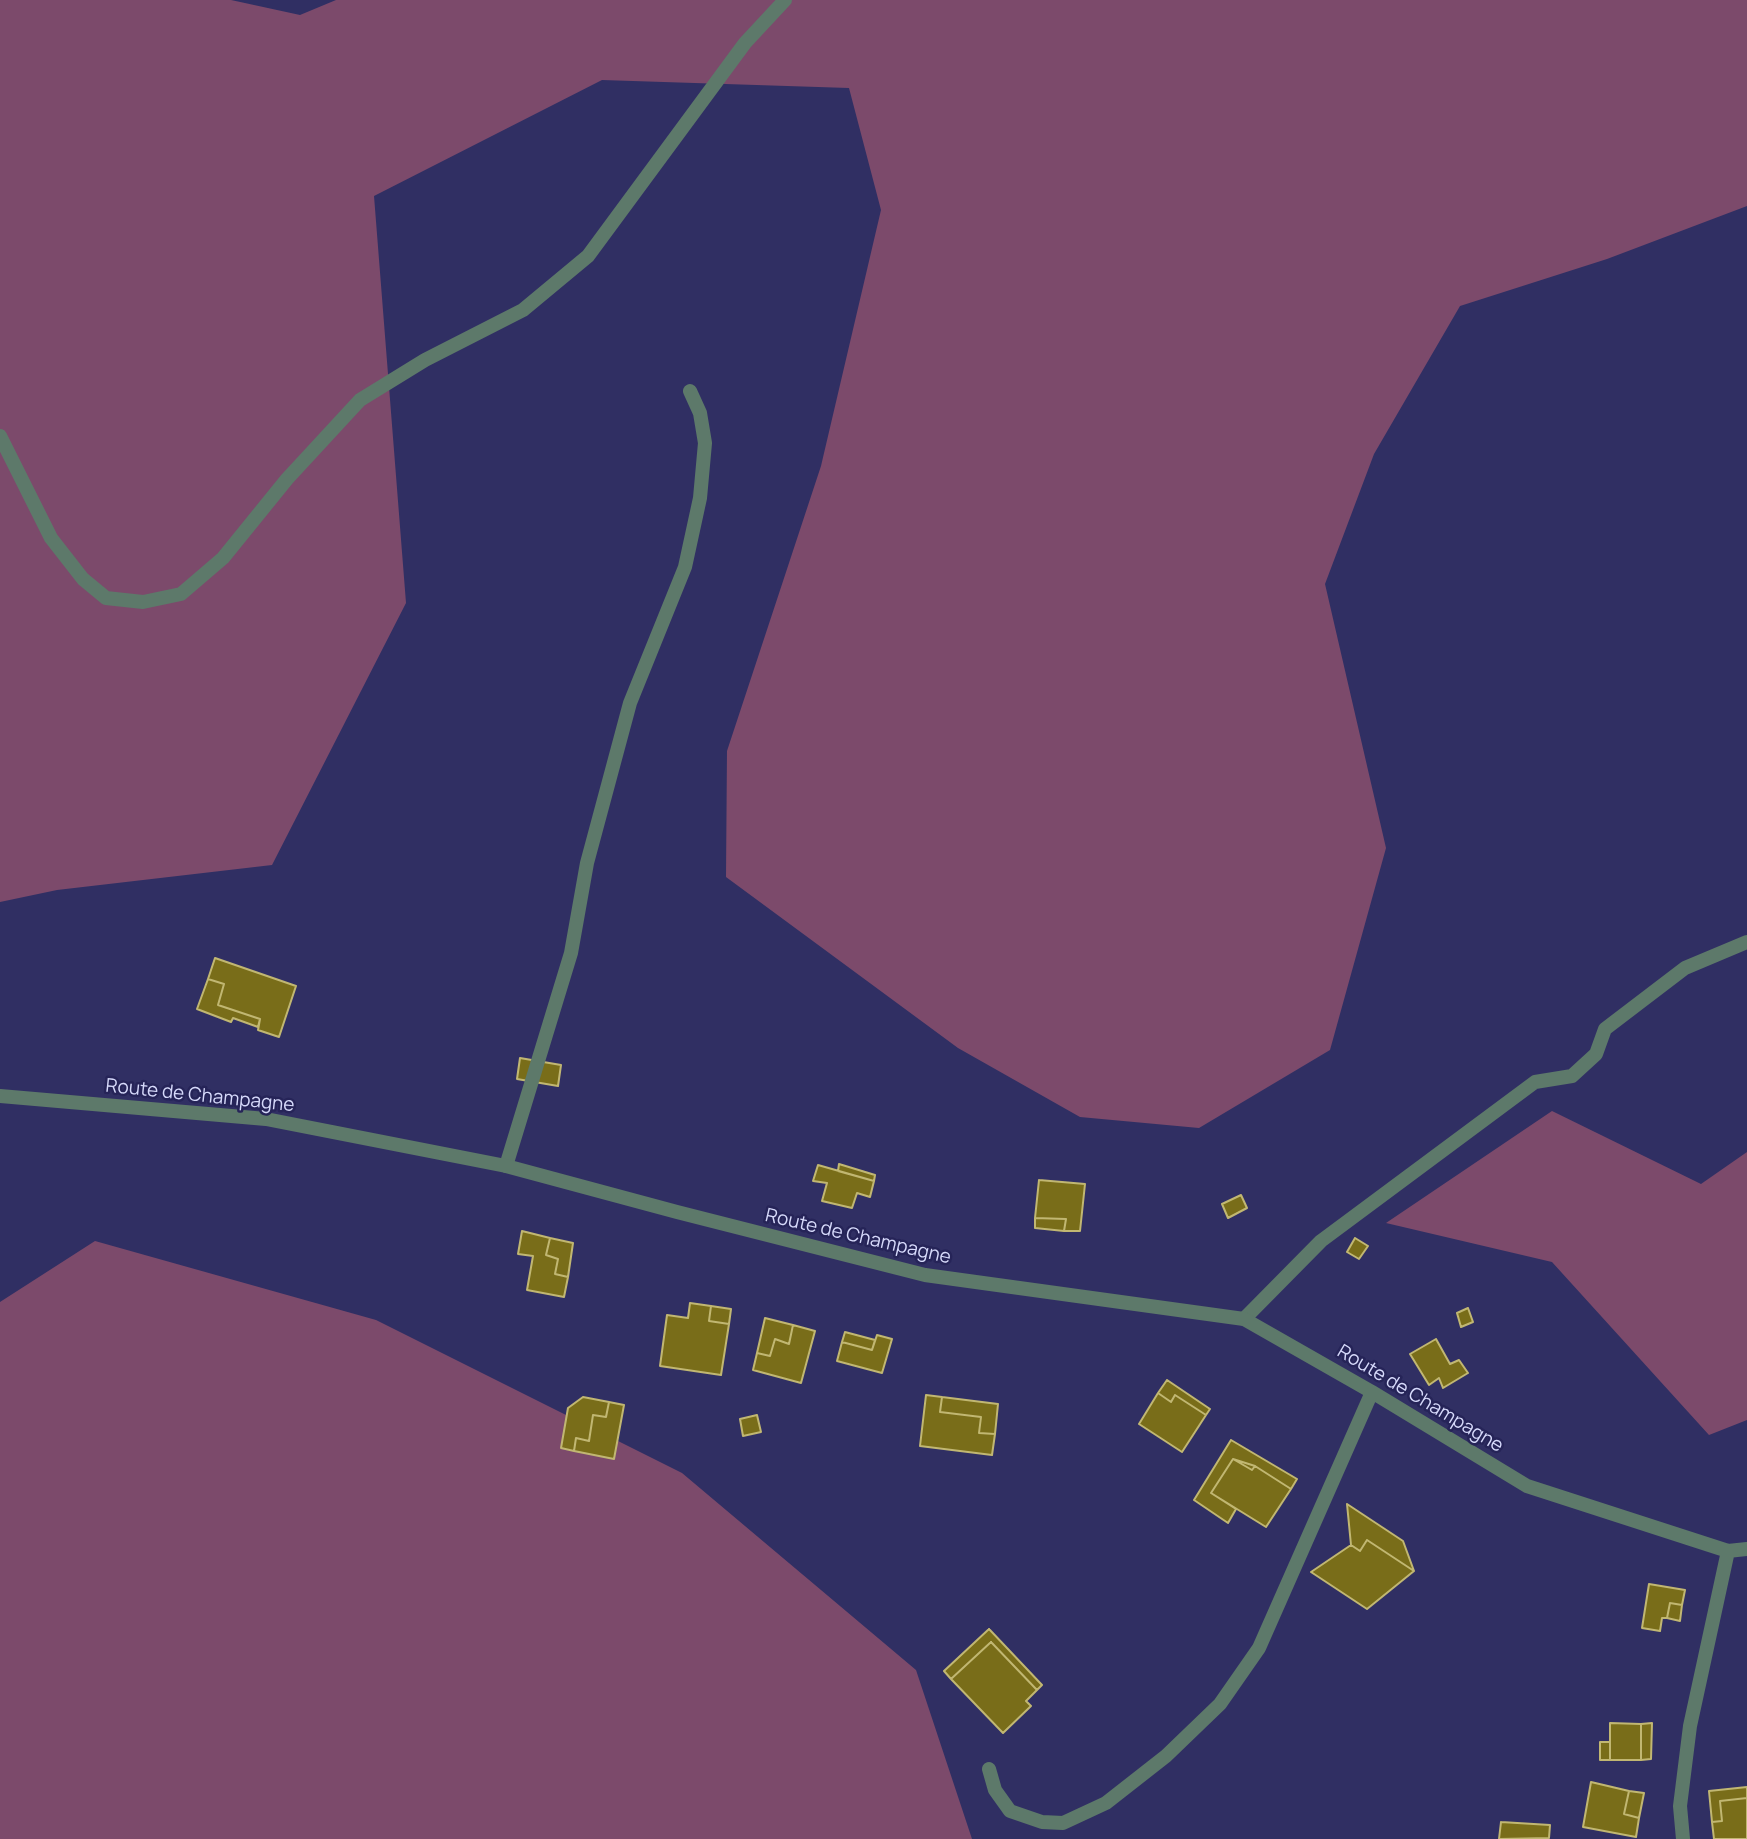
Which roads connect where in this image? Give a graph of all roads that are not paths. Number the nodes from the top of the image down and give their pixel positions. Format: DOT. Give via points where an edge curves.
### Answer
graph roads {
  1 [pos="785,0"];
  2 [pos="690,391"];
  3 [pos="0,436"];
  4 [pos="1747,942"];
  5 [pos="0,1096"];
  6 [pos="506,1166"];
  7 [pos="1244,1319"];
  8 [pos="1372,1392"];
  9 [pos="1747,1549"];
  10 [pos="1728,1551"];
  11 [pos="989,1769"];
  12 [pos="1683,1839"];
  1 -- 3 [label="street" via="745,43 588,256 523,310 425,360 360,400 223,558 181,594 143,602 106,598 83,579 51,538"];
  2 -- 6 [label="street" via="700,413 705,443 700,498 685,567 630,703 587,863 571,953"];
  4 -- 7 [label="street" via="1685,968 1605,1029 1596,1054 1572,1076 1535,1082 1524,1090 1321,1241"];
  5 -- 6 [label="street, Route de Champagne" via="266,1119"];
  6 -- 7 [label="street, Route de Champagne" via="925,1275"];
  7 -- 8 [label="street, Route de Champagne"];
  8 -- 10 [label="street, Route de Champagne" via="1527,1486"];
  8 -- 11 [label="street" via="1259,1648 1220,1704 1166,1756 1106,1803 1063,1823 1042,1822 1010,1811 995,1790"];
  9 -- 10 [label="street, Route de Champagne"];
  10 -- 12 [label="street" via="1690,1727 1680,1806"];
}
